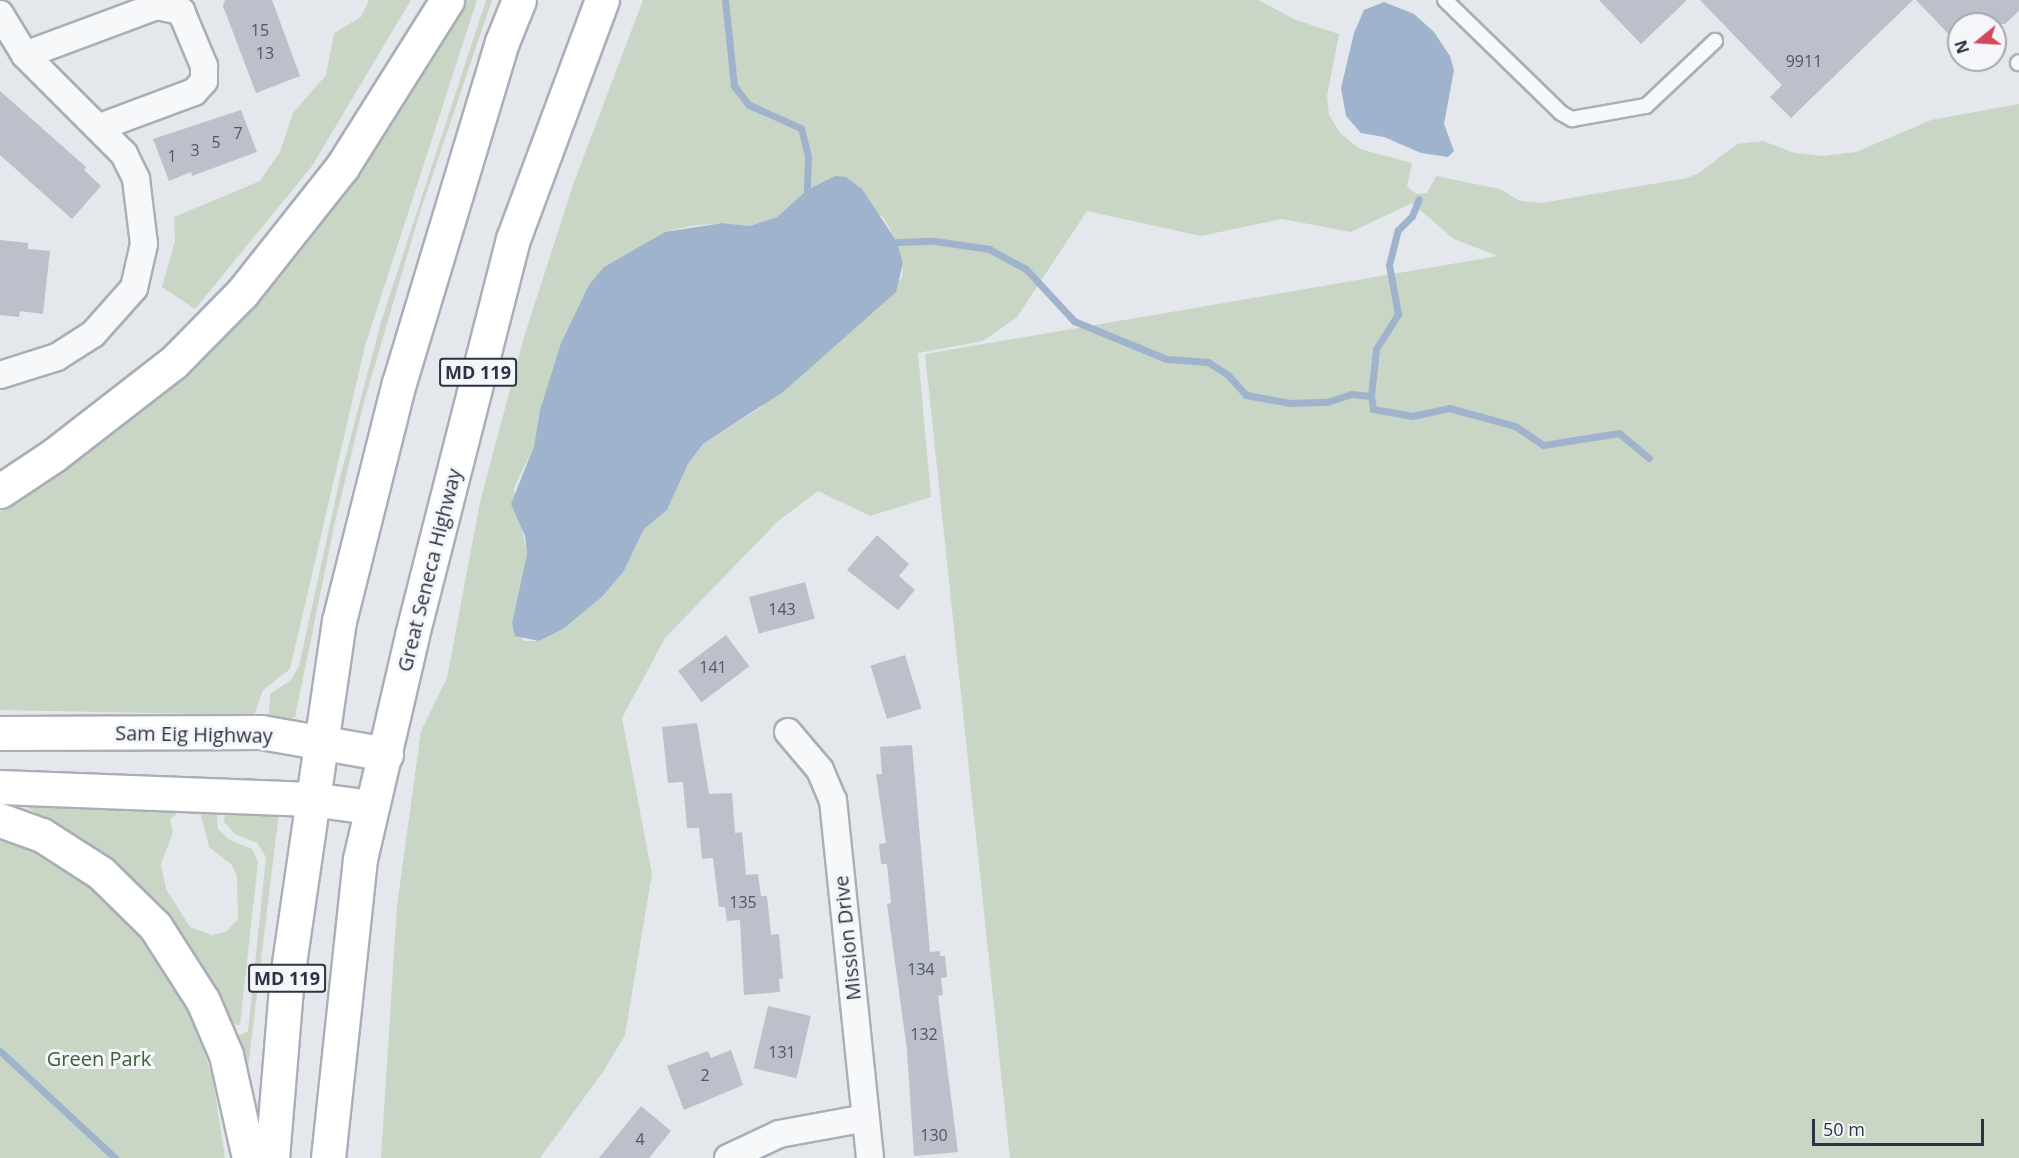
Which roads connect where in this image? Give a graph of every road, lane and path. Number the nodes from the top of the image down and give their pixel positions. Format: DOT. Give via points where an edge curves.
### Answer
graph roads {
  1 [pos="447,0"];
  2 [pos="519,0"];
  3 [pos="602,0"];
  4 [pos="1444,0"];
  5 [pos="0,14"];
  6 [pos="1715,41"];
  7 [pos="25,55"];
  8 [pos="100,127"];
  9 [pos="0,375"];
  10 [pos="0,491"];
  11 [pos="788,732"];
  12 [pos="0,733"];
  13 [pos="319,742"];
  14 [pos="386,754"];
  15 [pos="0,787"];
  16 [pos="311,799"];
  17 [pos="371,807"];
  18 [pos="0,820"];
  19 [pos="866,1118"];
  20 [pos="249,1158"];
  21 [pos="272,1158"];
  22 [pos="328,1158"];
  23 [pos="728,1158"];
  24 [pos="870,1158"];
  1 -- 10 [label="main road" via="342,167 242,293 174,362 54,455"];
  2 -- 13 [label="main road, MD 119" via="502,42 399,383 339,621"];
  3 -- 14 [label="main road, Great Seneca Highway / MD 119" via="513,239 412,635"];
  4 -- 6 [label="lane" via="1561,114 1572,119 1646,106"];
  5 -- 7 [label="street"];
  7 -- 8 [label="street"];
  7 -- 8 [label="street" via="157,6 181,11 204,66 204,81 194,92"];
  8 -- 9 [label="street" via="124,153 136,179 142,206 142,265 134,288 84,340 57,357"];
  11 -- 19 [label="street, Mission Drive" via="820,770 833,800"];
  12 -- 13 [label="main road, Sam Eig Highway" via="261,732"];
  13 -- 14 [label="main road, Sam Eig Highway"];
  13 -- 16 [label="main road, MD 119"];
  14 -- 17 [label="main road, Great Seneca Highway / MD 119"];
  15 -- 16 [label="main road"];
  16 -- 17 [label="main road"];
  16 -- 21 [label="main road, MD 119" via="287,977"];
  17 -- 22 [label="main road, Great Seneca Highway / MD 119" via="346,963"];
  18 -- 20 [label="main road" via="42,835 101,873 155,926 203,1001 226,1055"];
  19 -- 23 [label="street" via="779,1134"];
  19 -- 24 [label="street, Mission Drive"];
}
